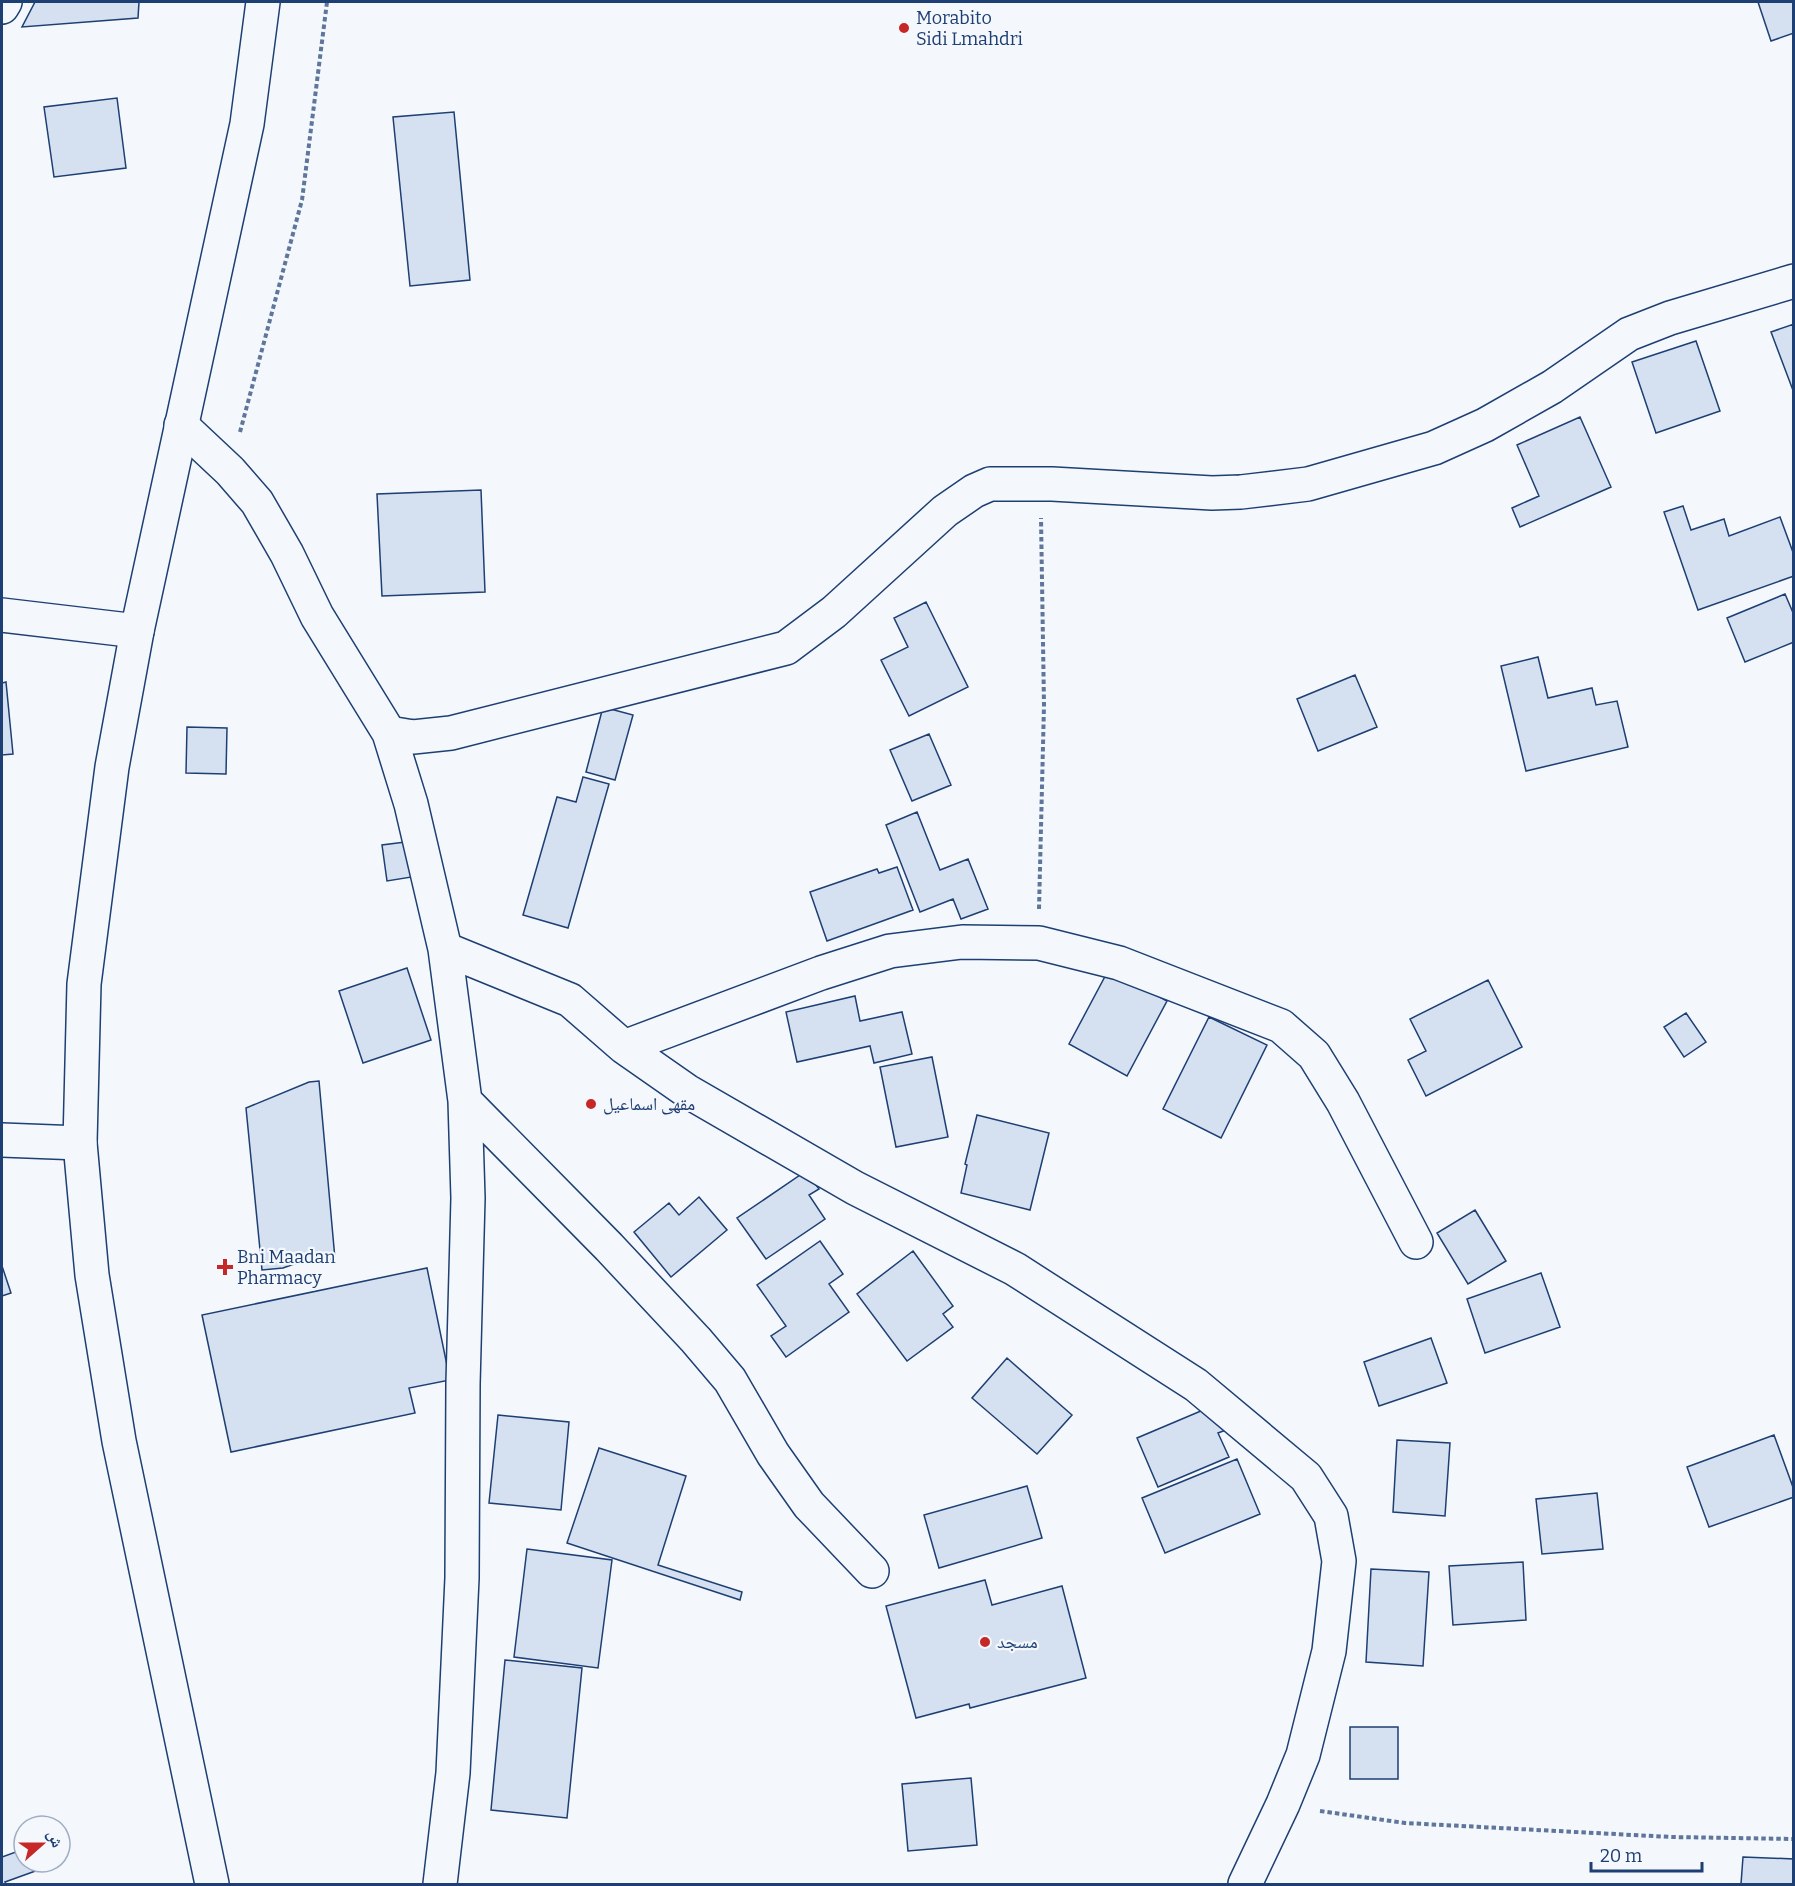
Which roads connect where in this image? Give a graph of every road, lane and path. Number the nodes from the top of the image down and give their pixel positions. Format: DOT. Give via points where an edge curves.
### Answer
graph roads {
  1 [pos="5,2"];
  2 [pos="263,2"];
  3 [pos="327,2"];
  4 [pos="2,7"];
  5 [pos="1794,281"];
  6 [pos="181,425"];
  7 [pos="230,471"];
  8 [pos="1040,484"];
  9 [pos="2,615"];
  10 [pos="137,631"];
  11 [pos="389,733"];
  12 [pos="1039,943"];
  13 [pos="445,949"];
  14 [pos="624,1047"];
  15 [pos="465,1101"];
  16 [pos="2,1140"];
  17 [pos="80,1143"];
  18 [pos="1416,1242"];
  19 [pos="872,1571"];
  20 [pos="1283,1804"];
  21 [pos="1794,1839"];
  22 [pos="212,1884"];
  23 [pos="440,1884"];
  24 [pos="1245,1884"];
  1 -- 4 [label="street"];
  2 -- 6 [label="street" via="247,124"];
  3 -- 7 [label="path" via="303,200"];
  5 -- 8 [label="street" via="1629,334 1552,387 1434,448 1308,484 1212,493"];
  6 -- 7 [label="street"];
  6 -- 10 [label="street"];
  7 -- 11 [label="street" via="257,502 318,616"];
  8 -- 11 [label="street" via="990,484 974,491 945,511 834,612 786,648 451,733 413,737"];
  8 -- 12 [label="path" via="1044,705"];
  9 -- 10 [label="street"];
  10 -- 17 [label="street" via="112,767 84,984"];
  11 -- 13 [label="street" via="411,804"];
  12 -- 14 [label="street" via="962,942 890,951"];
  12 -- 18 [label="street" via="1119,963 1281,1026 1314,1055"];
  13 -- 14 [label="street" via="570,1000"];
  13 -- 15 [label="street"];
  14 -- 20 [label="street" via="687,1091 855,1188 1015,1269 1196,1386 1306,1477 1331,1516 1339,1561 1329,1651 1303,1755"];
  15 -- 19 [label="street" via="696,1340 730,1380 773,1454 809,1505"];
  15 -- 23 [label="street" via="468,1198 462,1384 462,1578 453,1773"];
  16 -- 17 [label="street"];
  17 -- 22 [label="street" via="92,1275 119,1441"];
  20 -- 21 [label="path" via="1342,1816 1405,1822 1671,1837"];
  20 -- 24 [label="street"];
}
